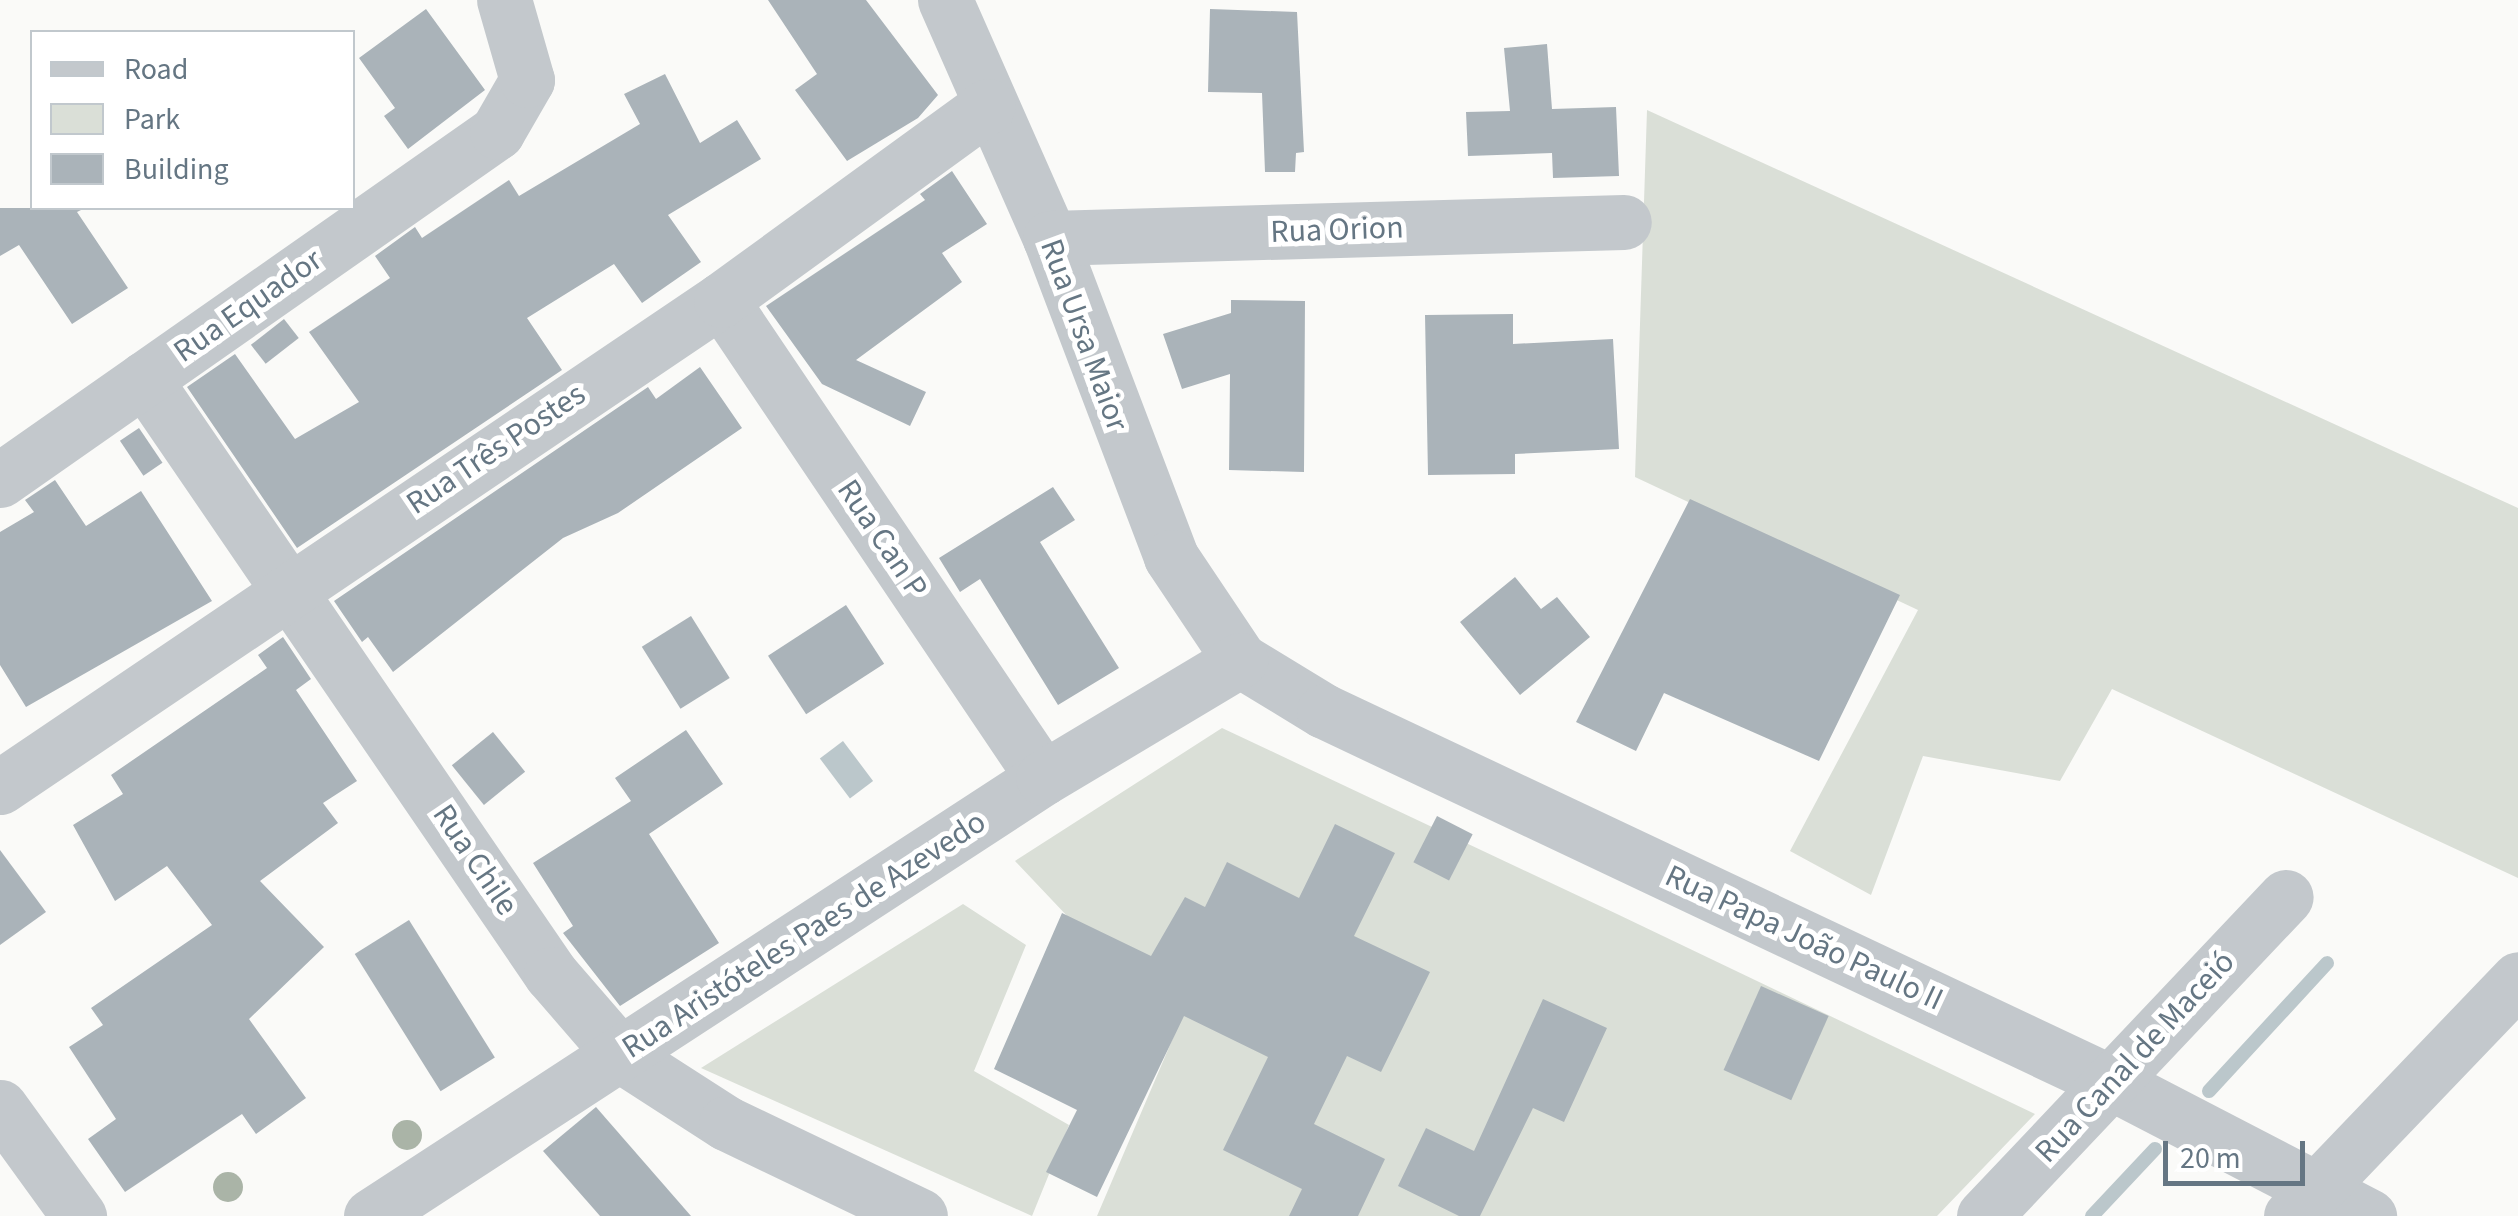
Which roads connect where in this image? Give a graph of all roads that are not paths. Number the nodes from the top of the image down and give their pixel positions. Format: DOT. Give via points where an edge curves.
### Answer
graph roads {
  1 [pos="504,0"];
  2 [pos="945,0"];
  3 [pos="988,106"];
  4 [pos="1624,222"];
  5 [pos="1050,238"];
  6 [pos="721,300"];
  7 [pos="144,378"];
  8 [pos="0,480"];
  9 [pos="290,586"];
  10 [pos="1240,660"];
  11 [pos="1043,778"];
  12 [pos="0,787"];
  13 [pos="2286,898"];
  14 [pos="2518,979"];
  15 [pos="622,1056"];
  16 [pos="2110,1082"];
  17 [pos="0,1106"];
  18 [pos="2303,1203"];
  19 [pos="79,1216"];
  20 [pos="372,1216"];
  21 [pos="920,1216"];
  22 [pos="1984,1216"];
  23 [pos="2369,1216"];
  1 -- 7 [label="street, Rua Equador" via="527,80 497,132"];
  2 -- 3 [label="street, Rua Ursa Maior"];
  3 -- 5 [label="street, Rua Ursa Maior"];
  3 -- 6 [label="street, Rua Três Postes"];
  4 -- 5 [label="street, Rua Orion"];
  5 -- 10 [label="street, Rua Ursa Maior" via="1172,557"];
  6 -- 9 [label="street, Rua Três Postes"];
  6 -- 11 [label="street, Rua Can P"];
  7 -- 8 [label="street, Rua Equador"];
  7 -- 9 [label="street, Rua Chile"];
  9 -- 12 [label="street, Rua Três Postes"];
  9 -- 15 [label="street, Rua Chile" via="551,974"];
  10 -- 11 [label="street, Rua Aristóteles Paes de Azevedo"];
  10 -- 16 [label="street, Rua Papa João Paulo II" via="1324,711"];
  11 -- 15 [label="street, Rua Aristóteles Paes de Azevedo"];
  13 -- 16 [label="street, Rua Canal de Maceió"];
  14 -- 18 [label="street"];
  15 -- 20 [label="street, Rua Aristóteles Paes de Azevedo"];
  15 -- 21 [label="street, Rua Chile" via="726,1123"];
  16 -- 18 [label="street, Rua Papa João Paulo II"];
  16 -- 22 [label="street, Rua Canal de Maceió"];
  17 -- 19 [label="street"];
  18 -- 23 [label="street, Rua Papa João Paulo II"];
}
